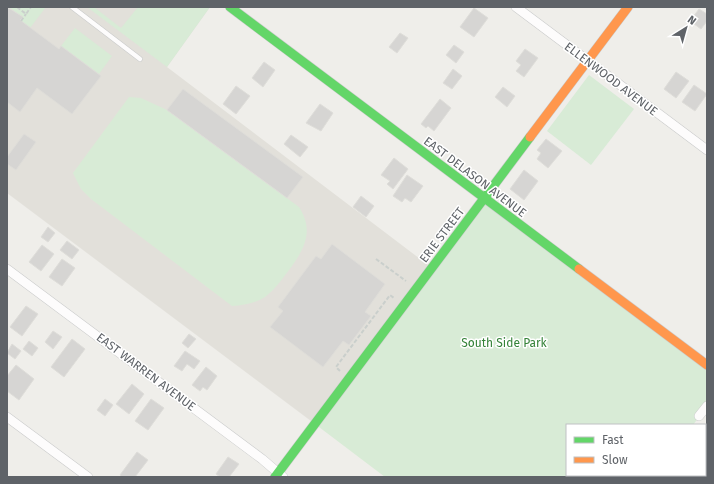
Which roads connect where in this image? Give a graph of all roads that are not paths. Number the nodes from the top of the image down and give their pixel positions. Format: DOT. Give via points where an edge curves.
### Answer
graph roads {
  1 [pos="72,7"];
  2 [pos="230,7"];
  3 [pos="516,7"];
  4 [pos="628,7"];
  5 [pos="140,59"];
  6 [pos="587,61"];
  7 [pos="707,150"];
  8 [pos="484,198"];
  9 [pos="7,268"];
  10 [pos="707,365"];
  11 [pos="707,406"];
  12 [pos="700,416"];
  13 [pos="7,417"];
  14 [pos="279,476"];
  15 [pos="88,477"];
  1 -- 5 [label="lane"];
  2 -- 8 [label="street, EAST DELASON AVENUE"];
  3 -- 6 [label="street, ELLENWOOD AVENUE"];
  4 -- 6 [label="street, ERIE STREET"];
  6 -- 7 [label="street, ELLENWOOD AVENUE"];
  6 -- 8 [label="street, ERIE STREET"];
  8 -- 10 [label="street, EAST DELASON AVENUE"];
  8 -- 14 [label="street, ERIE STREET"];
  9 -- 14 [label="street, EAST WARREN AVENUE"];
  11 -- 12 [label="street"];
  13 -- 15 [label="street"];
}
